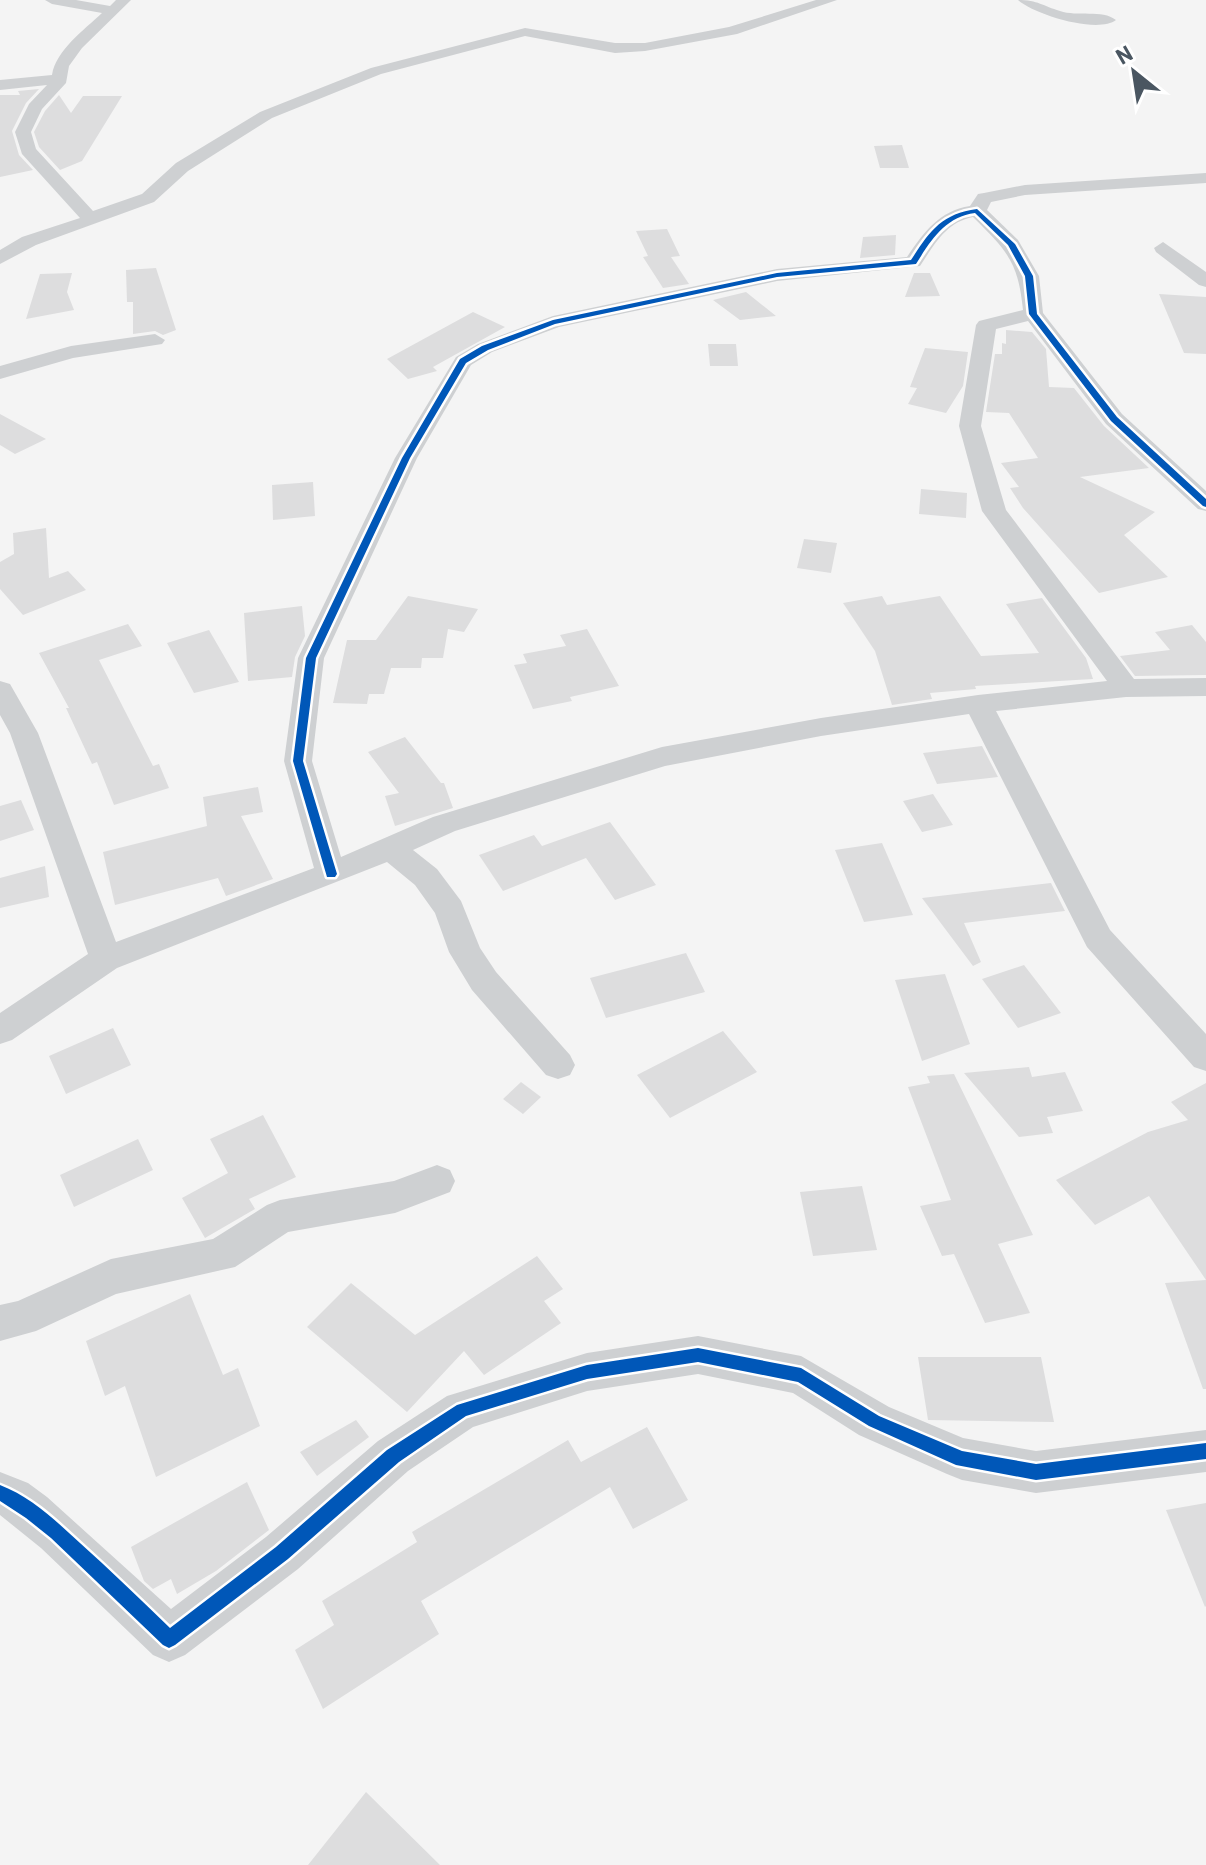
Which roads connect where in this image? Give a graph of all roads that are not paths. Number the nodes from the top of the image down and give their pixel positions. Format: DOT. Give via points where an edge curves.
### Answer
graph roads {
  1 [pos="52,0"];
  2 [pos="830,0"];
  3 [pos="1025,0"];
  4 [pos="119,6"];
  5 [pos="1109,20"];
  6 [pos="59,79"];
  7 [pos="0,85"];
  8 [pos="1206,178"];
  9 [pos="977,211"];
  10 [pos="90,218"];
  11 [pos="1163,248"];
  12 [pos="0,258"];
  13 [pos="1206,281"];
  14 [pos="1033,314"];
  15 [pos="155,340"];
  16 [pos="0,373"];
  17 [pos="1206,504"];
  18 [pos="1206,687"];
  19 [pos="1126,688"];
  20 [pos="0,690"];
  21 [pos="978,704"];
  22 [pos="389,847"];
  23 [pos="331,874"];
  24 [pos="106,959"];
  25 [pos="0,1030"];
  26 [pos="1206,1057"];
  27 [pos="558,1065"];
  28 [pos="437,1181"];
  29 [pos="0,1323"];
  30 [pos="1206,1451"];
  31 [pos="0,1493"];
  1 -- 4 [label="street"];
  2 -- 10 [label="street" via="732,31 657,46 615,48 525,32 376,71 266,115 182,167 148,198"];
  3 -- 5 [label="street" via="1059,16"];
  4 -- 6 [label="street" via="77,45 61,66"];
  6 -- 7 [label="street"];
  6 -- 10 [label="street" via="35,107 23,132 28,150"];
  8 -- 9 [label="street" via="1025,190 984,198"];
  9 -- 14 [label="street" via="1011,244 1029,276"];
  9 -- 23 [label="street" via="958,212 933,231 913,262 777,275 553,322 463,361 406,458 311,658 298,761"];
  10 -- 12 [label="street"];
  11 -- 13 [label="street"];
  14 -- 17 [label="street" via="1114,419"];
  14 -- 19 [label="street" via="986,325 970,426 994,511"];
  15 -- 16 [label="street" via="71,352"];
  18 -- 19 [label="street"];
  19 -- 21 [label="street"];
  20 -- 24 [label="street" via="24,733"];
  21 -- 22 [label="street" via="662,757 444,824"];
  21 -- 26 [label="street" via="1098,938"];
  22 -- 23 [label="street"];
  22 -- 27 [label="street" via="434,888 450,909 465,952 484,981"];
  23 -- 24 [label="street"];
  24 -- 25 [label="street"];
  28 -- 29 [label="street" via="395,1197 280,1217 221,1255 111,1277"];
  30 -- 31 [label="street" via="1036,1472 962,1459 874,1421 801,1375 698,1355 587,1372 462,1410 393,1456 282,1553 169,1639 38,1516"];
}
